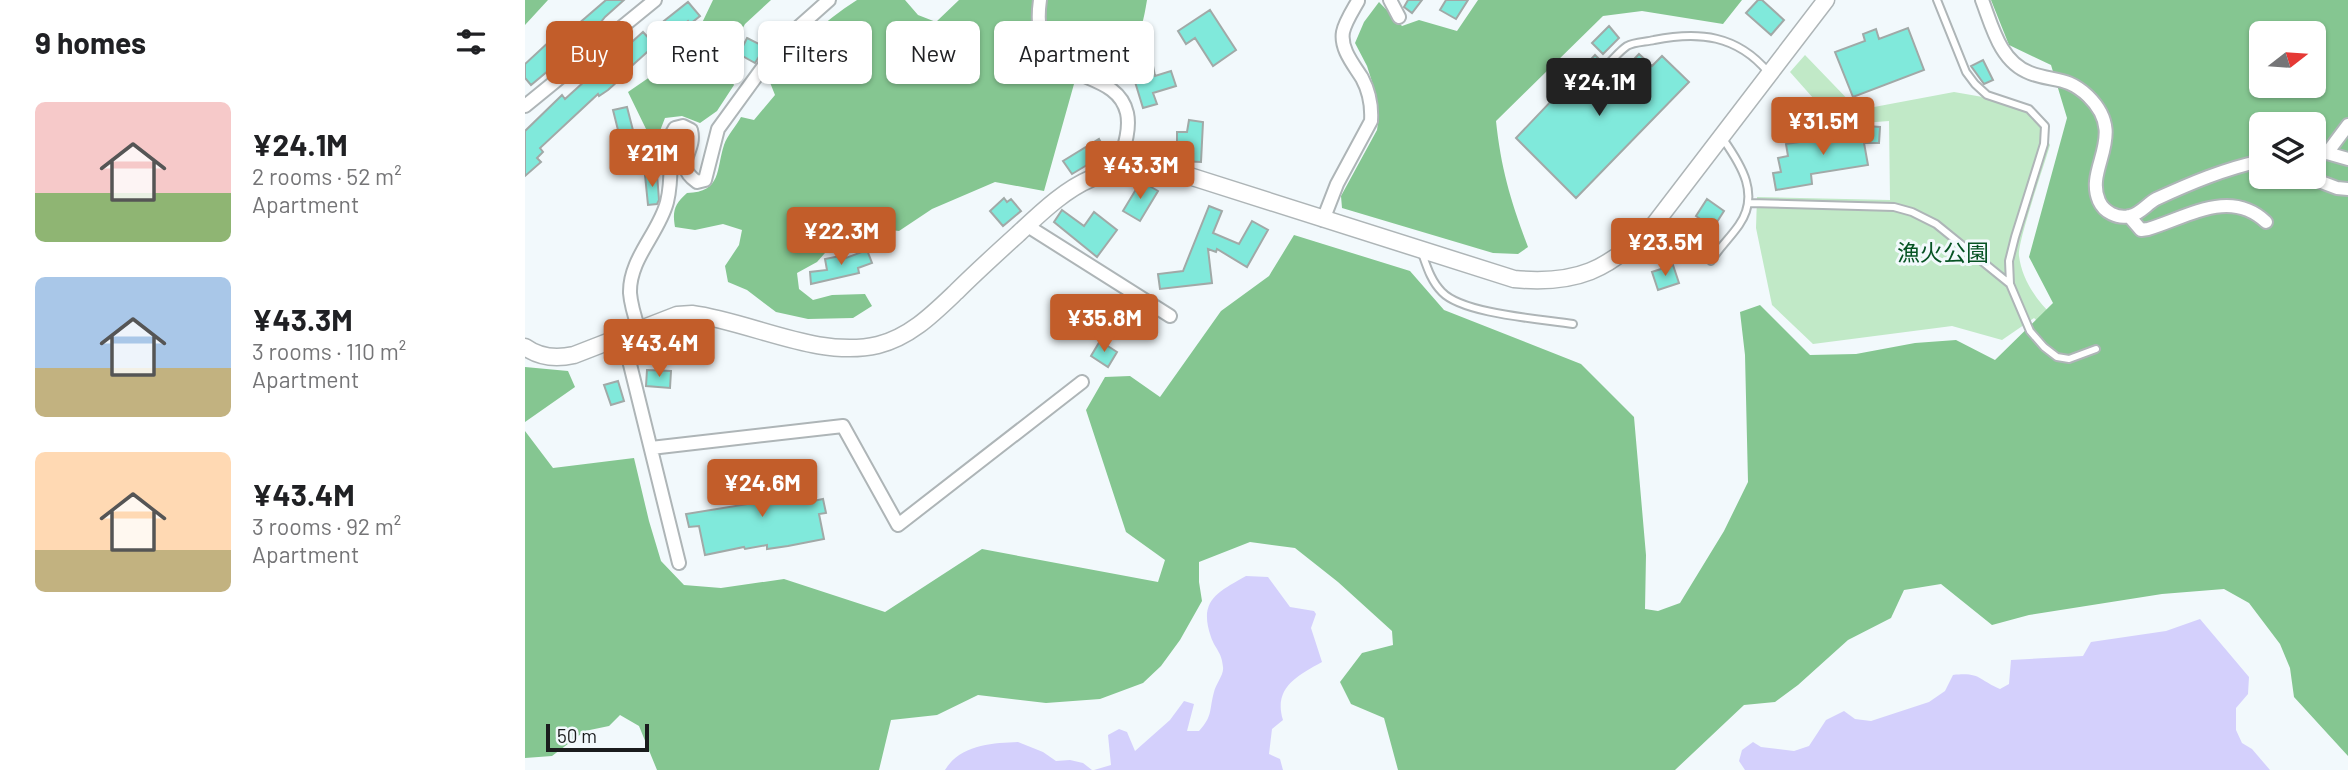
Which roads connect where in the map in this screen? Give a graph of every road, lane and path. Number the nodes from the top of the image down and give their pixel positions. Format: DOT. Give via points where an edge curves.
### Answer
graph roads {
  1 [pos="655,0"];
  2 [pos="829,0"];
  3 [pos="1040,0"];
  4 [pos="1390,0"];
  5 [pos="1826,0"];
  6 [pos="1937,0"];
  7 [pos="1982,0"];
  8 [pos="1358,1"];
  9 [pos="1399,16"];
  10 [pos="1611,61"];
  11 [pos="1770,73"];
  12 [pos="525,106"];
  13 [pos="2348,125"];
  14 [pos="1722,137"];
  15 [pos="2327,153"];
  16 [pos="2348,159"];
  17 [pos="2249,164"];
  18 [pos="1117,171"];
  19 [pos="2326,184"];
  20 [pos="2348,189"];
  21 [pos="1750,203"];
  22 [pos="2129,216"];
  23 [pos="1323,219"];
  24 [pos="2266,222"];
  25 [pos="1026,225"];
  26 [pos="1421,251"];
  27 [pos="1711,261"];
  28 [pos="2010,284"];
  29 [pos="1170,316"];
  30 [pos="1573,324"];
  31 [pos="631,333"];
  32 [pos="525,347"];
  33 [pos="2096,349"];
  34 [pos="1082,382"];
  35 [pos="651,448"];
  36 [pos="680,563"];
  1 -- 12 [label="street"];
  2 -- 31 [label="street" via="766,63 717,130 705,180 697,182 685,168 694,139 691,130 675,128 670,137 667,202 631,282"];
  3 -- 18 [label="street" via="1038,31 1043,46 1061,63 1106,87 1124,105 1126,135"];
  4 -- 9 [label="street"];
  5 -- 11 [label="street"];
  6 -- 28 [label="lane" via="1975,84 1987,94 2029,109 2045,126 2044,144 2009,261"];
  7 -- 22 [label="street" via="1999,44 2011,61 2029,73 2068,81 2100,110 2106,132 2095,185 2099,201 2106,212"];
  8 -- 23 [label="street" via="1343,32 1344,44 1369,95 1371,121"];
  10 -- 11 [label="lane" via="1629,45 1673,35 1696,36 1741,48"];
  11 -- 14 [label="street"];
  13 -- 15 [label="street"];
  14 -- 21 [label="lane" via="1744,173"];
  14 -- 26 [label="street" via="1653,226 1627,252 1585,274 1539,282 1514,279"];
  15 -- 16 [label="street"];
  17 -- 22 [label="street" via="2207,176"];
  18 -- 23 [label="street" via="1183,174"];
  18 -- 25 [label="street" via="1067,190"];
  19 -- 20 [label="street"];
  21 -- 27 [label="lane" via="1741,223"];
  21 -- 28 [label="lane" via="1894,207 1912,212 1935,224"];
  22 -- 24 [label="street" via="2141,230 2225,204 2258,214"];
  23 -- 26 [label="street"];
  25 -- 29 [label="street"];
  25 -- 31 [label="street" via="921,325 881,344 842,349 692,314 677,315"];
  26 -- 30 [label="lane" via="1441,291 1456,303"];
  28 -- 33 [label="lane" via="2030,331 2057,357 2069,359"];
  31 -- 32 [label="street" via="558,359"];
  31 -- 35 [label="street"];
  34 -- 35 [label="street" via="898,525 843,426"];
  35 -- 36 [label="street"];
}
